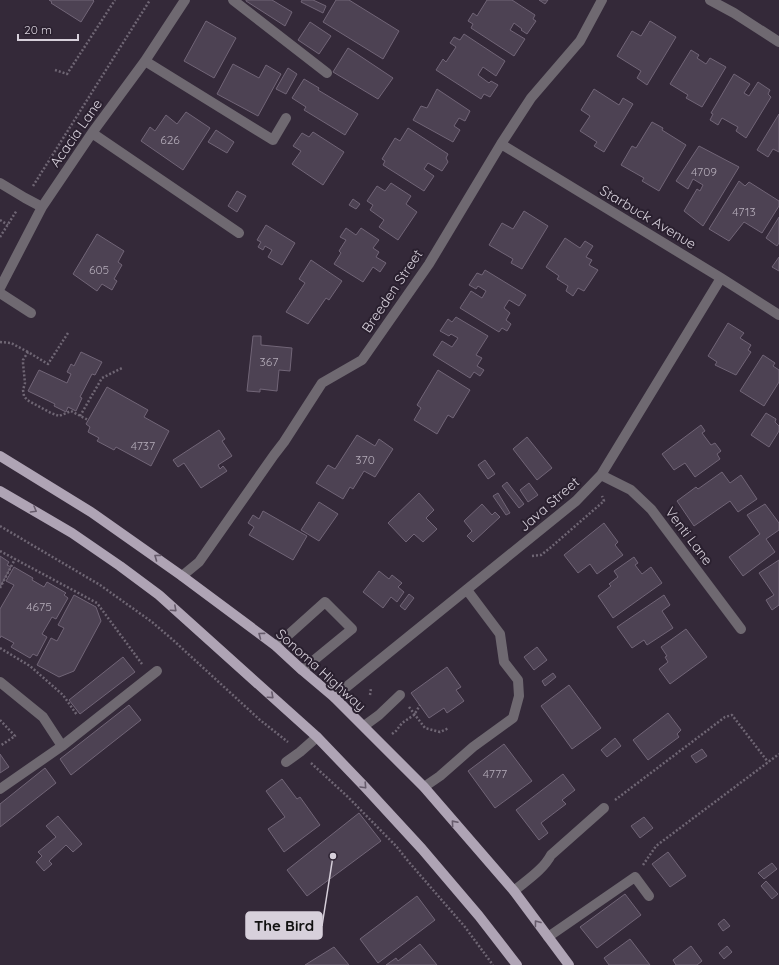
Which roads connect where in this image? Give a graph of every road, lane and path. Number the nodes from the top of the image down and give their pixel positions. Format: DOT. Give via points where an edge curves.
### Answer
graph roads {
  1 [pos="115,0"];
  2 [pos="150,0"];
  3 [pos="185,0"];
  4 [pos="233,0"];
  5 [pos="602,0"];
  6 [pos="710,0"];
  7 [pos="779,42"];
  8 [pos="145,61"];
  9 [pos="55,70"];
  10 [pos="327,73"];
  11 [pos="286,118"];
  12 [pos="92,133"];
  13 [pos="501,144"];
  14 [pos="0,183"];
  15 [pos="25,198"];
  16 [pos="42,207"];
  17 [pos="0,220"];
  18 [pos="8,225"];
  19 [pos="239,233"];
  20 [pos="0,237"];
  21 [pos="721,278"];
  22 [pos="0,288"];
  23 [pos="0,293"];
  24 [pos="31,313"];
  25 [pos="779,315"];
  26 [pos="68,333"];
  27 [pos="0,342"];
  28 [pos="28,352"];
  29 [pos="122,368"];
  30 [pos="80,416"];
  31 [pos="88,420"];
  32 [pos="0,456"];
  33 [pos="601,475"];
  34 [pos="0,491"];
  35 [pos="0,526"];
  36 [pos="0,551"];
  37 [pos="15,559"];
  38 [pos="182,576"];
  39 [pos="0,588"];
  40 [pos="467,590"];
  41 [pos="741,629"];
  42 [pos="276,646"];
  43 [pos="0,648"];
  44 [pos="302,670"];
  45 [pos="154,673"];
  46 [pos="0,682"];
  47 [pos="400,695"];
  48 [pos="334,697"];
  49 [pos="420,705"];
  50 [pos="414,715"];
  51 [pos="0,720"];
  52 [pos="364,726"];
  53 [pos="85,728"];
  54 [pos="449,728"];
  55 [pos="317,737"];
  56 [pos="380,743"];
  57 [pos="0,746"];
  58 [pos="62,746"];
  59 [pos="300,752"];
  60 [pos="779,754"];
  61 [pos="286,762"];
  62 [pos="768,762"];
  63 [pos="424,787"];
  64 [pos="0,789"];
  65 [pos="604,808"];
  66 [pos="635,877"];
  67 [pos="514,891"];
  68 [pos="649,896"];
  69 [pos="548,937"];
  70 [pos="493,965"];
  71 [pos="517,965"];
  72 [pos="569,965"];
  1 -- 9 [label="path" via="67,74"];
  2 -- 15 [label="path"];
  3 -- 8 [label="street, Acacia Lane"];
  4 -- 10 [label="street"];
  5 -- 13 [label="street, Breeden Street" via="580,41 531,98"];
  6 -- 7 [label="street"];
  8 -- 11 [label="street" via="273,140"];
  8 -- 12 [label="street, Acacia Lane"];
  12 -- 16 [label="street, Acacia Lane"];
  12 -- 19 [label="street"];
  13 -- 21 [label="street, Starbuck Avenue"];
  13 -- 38 [label="street, Breeden Street" via="429,264 362,360 322,383 284,442 199,562"];
  14 -- 15 [label="street"];
  15 -- 16 [label="street"];
  15 -- 18 [label="path"];
  16 -- 22 [label="street, Acacia Lane"];
  17 -- 18 [label="path"];
  18 -- 20 [label="path"];
  21 -- 25 [label="street, Starbuck Avenue"];
  21 -- 33 [label="street, Java Street"];
  23 -- 24 [label="street"];
  26 -- 28 [label="path" via="48,364"];
  27 -- 28 [label="path" via="11,343"];
  28 -- 30 [label="path" via="23,363 23,390 27,400 59,416 71,411"];
  29 -- 30 [label="path" via="102,378"];
  30 -- 31 [label="path"];
  38 -- 32 [label="main road, Sonoma Highway, one-way" via="91,512"];
  33 -- 40 [label="street, Java Street" via="576,501"];
  33 -- 41 [label="street, Venti Lane" via="631,490 651,509"];
  34 -- 55 [label="main road, one-way" via="72,533 159,595"];
  35 -- 59 [label="path" via="100,585 152,622 260,720"];
  36 -- 37 [label="path"];
  37 -- 39 [label="path"];
  37 -- 45 [label="path" via="97,602"];
  42 -- 38 [label="main road, Sonoma Highway, one-way"];
  40 -- 48 [label="street, Java Street"];
  40 -- 63 [label="street" via="500,634 504,662 518,680 519,696 513,718"];
  42 -- 44 [label="main road, Sonoma Highway"];
  42 -- 44 [label="street" via="325,602 352,629"];
  43 -- 53 [label="path" via="30,666 63,695"];
  44 -- 48 [label="main road, Sonoma Highway"];
  45 -- 53 [label="street"];
  46 -- 58 [label="street" via="42,717"];
  47 -- 50 [label="path"];
  47 -- 52 [label="street"];
  48 -- 52 [label="main road, Sonoma Highway"];
  49 -- 50 [label="path"];
  50 -- 54 [label="path" via="425,728 440,732"];
  50 -- 56 [label="path"];
  51 -- 57 [label="path" via="15,736"];
  52 -- 56 [label="main road, Sonoma Highway"];
  53 -- 58 [label="street"];
  55 -- 59 [label="street"];
  55 -- 71 [label="main road, one-way" via="422,849"];
  56 -- 63 [label="main road, Sonoma Highway"];
  58 -- 64 [label="street"];
  59 -- 61 [label="street"];
  59 -- 70 [label="path" via="396,846 465,927"];
  60 -- 62 [label="path"];
  62 -- 65 [label="path" via="732,715 725,717"];
  62 -- 66 [label="path" via="656,846"];
  67 -- 63 [label="main road, Sonoma Highway, one-way"];
  65 -- 67 [label="street"];
  66 -- 68 [label="street"];
  66 -- 69 [label="street"];
  69 -- 67 [label="main road, Sonoma Highway, one-way"];
  69 -- 72 [label="main road, Sonoma Highway"];
}
